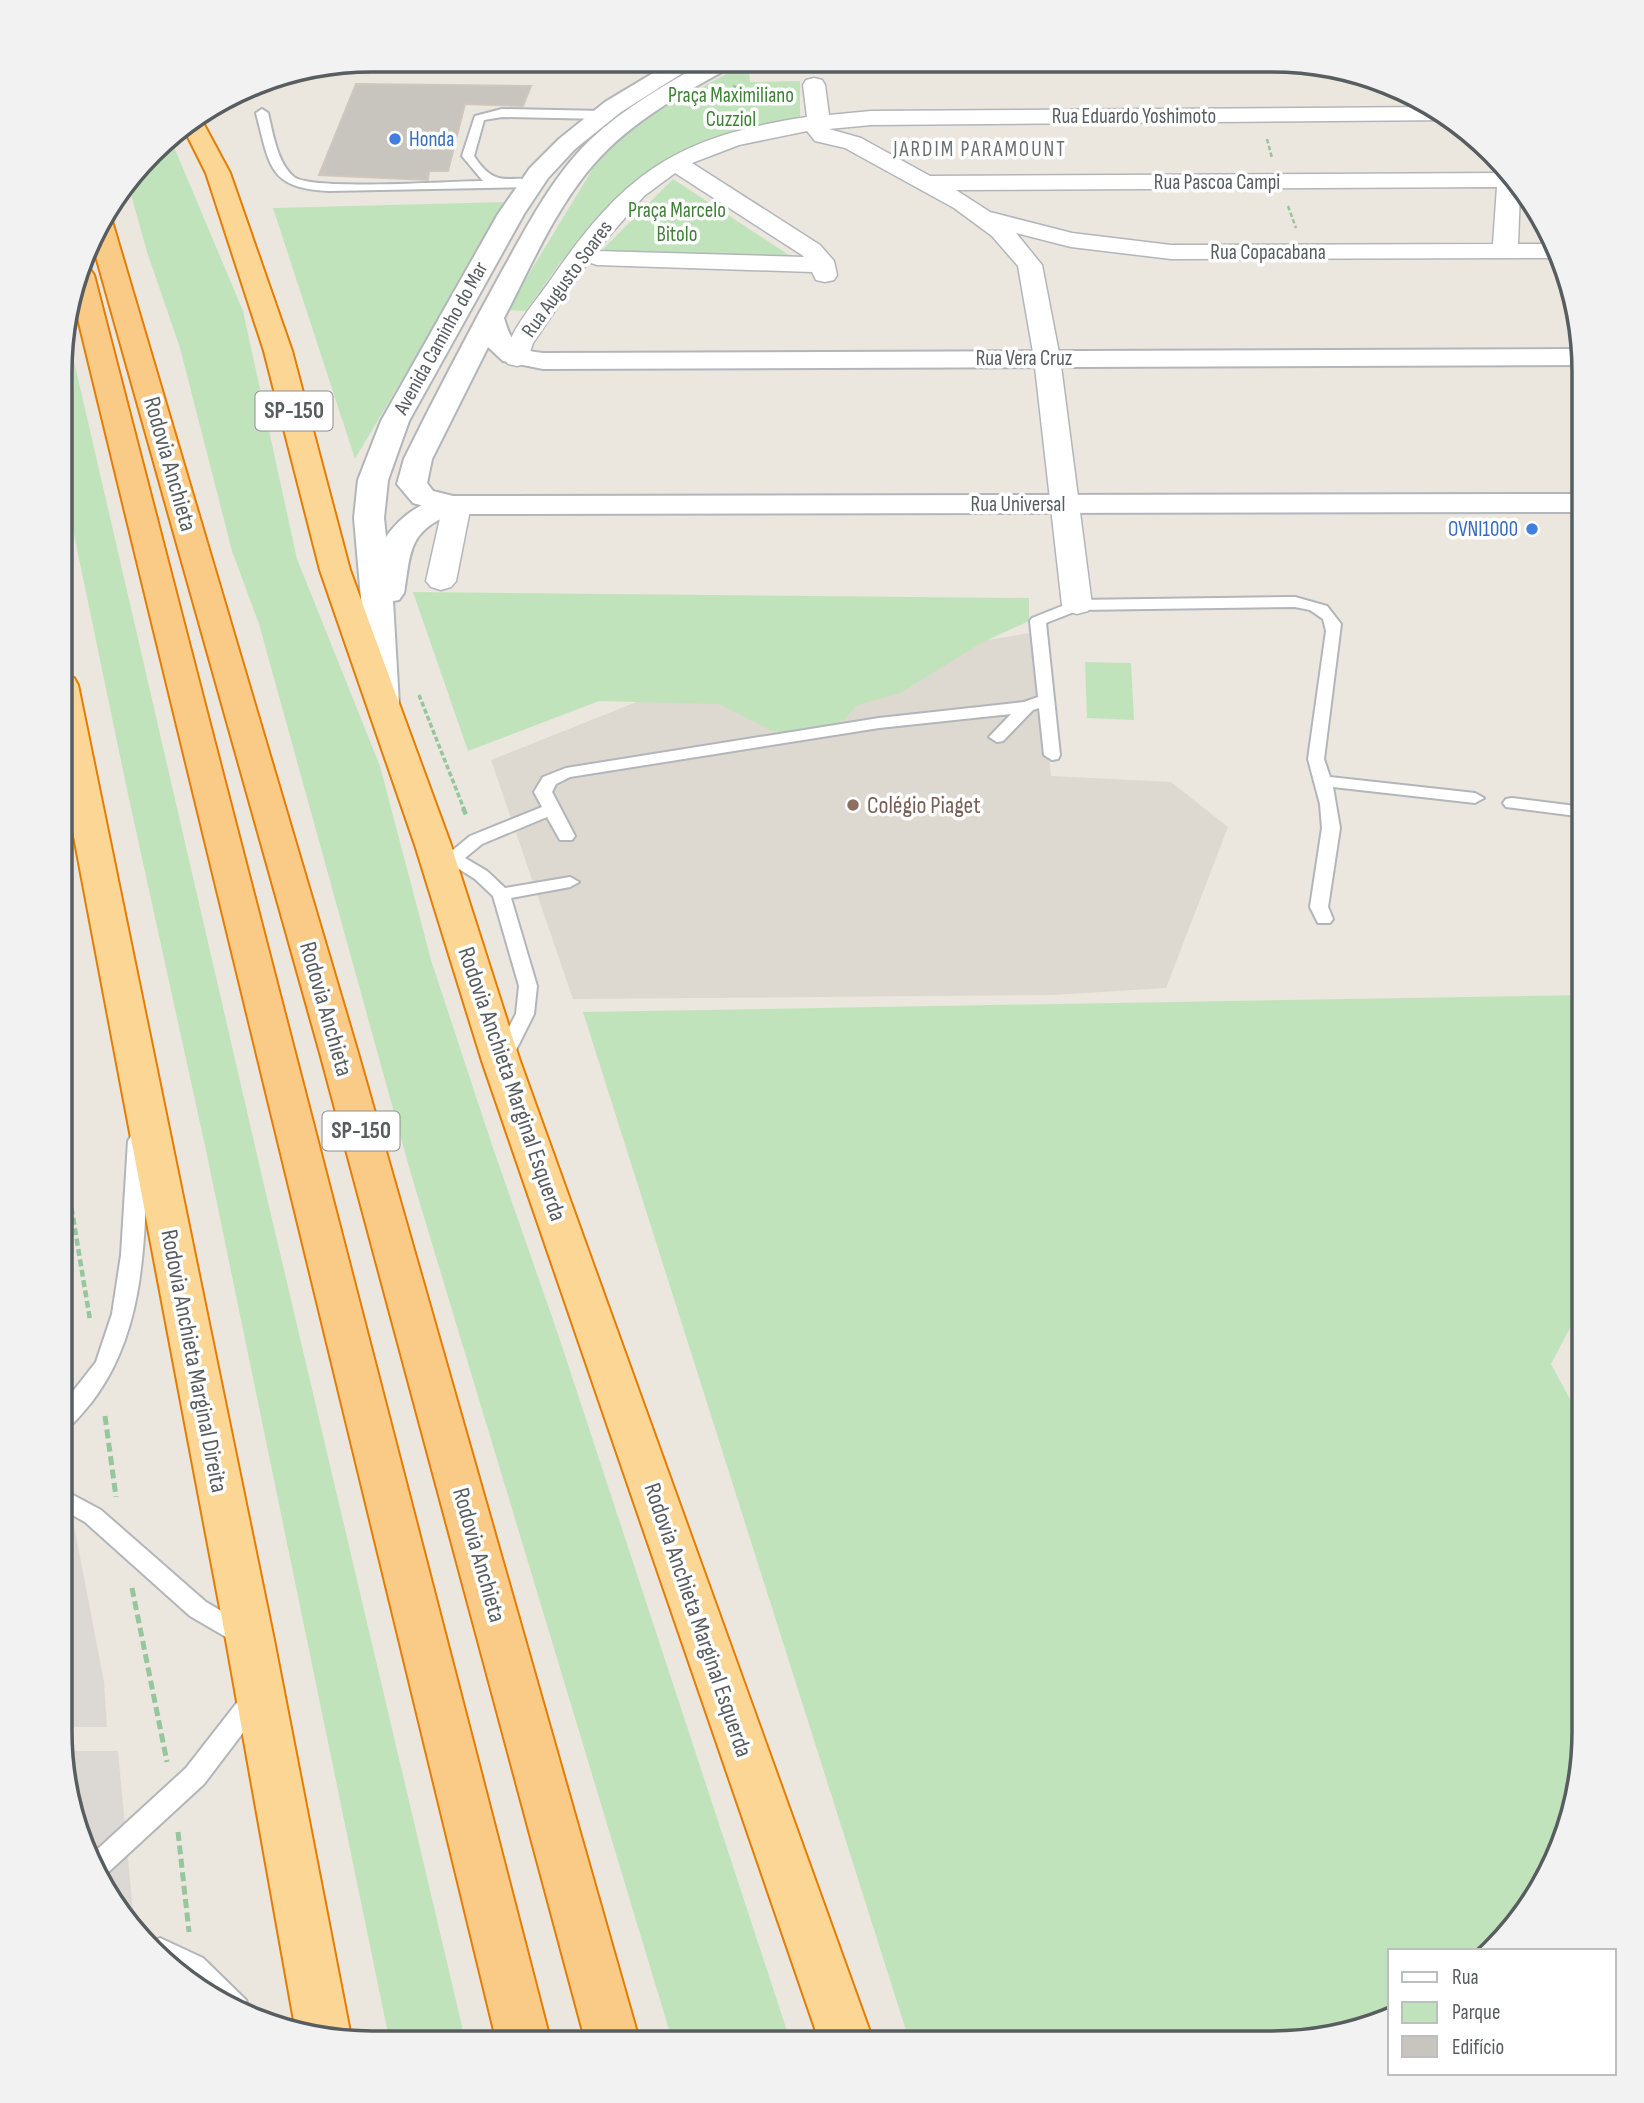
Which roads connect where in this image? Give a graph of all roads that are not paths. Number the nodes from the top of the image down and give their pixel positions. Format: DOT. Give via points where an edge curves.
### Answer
graph roads {
  1 [pos="673,72"];
  2 [pos="707,72"];
  3 [pos="814,85"];
  4 [pos="262,113"];
  5 [pos="1426,114"];
  6 [pos="603,115"];
  7 [pos="819,120"];
  8 [pos="196,129"];
  9 [pos="675,163"];
  10 [pos="1503,180"];
  11 [pos="925,183"];
  12 [pos="495,184"];
  13 [pos="530,184"];
  14 [pos="1509,187"];
  15 [pos="983,216"];
  16 [pos="1037,233"];
  17 [pos="104,238"];
  18 [pos="1546,251"];
  19 [pos="1505,252"];
  20 [pos="597,258"];
  21 [pos="1026,258"];
  22 [pos="84,287"];
  23 [pos="490,317"];
  24 [pos="1572,357"];
  25 [pos="517,358"];
  26 [pos="1047,358"];
  27 [pos="454,387"];
  28 [pos="1572,503"];
  29 [pos="1065,504"];
  30 [pos="454,505"];
  31 [pos="441,581"];
  32 [pos="1077,605"];
  33 [pos="380,632"];
  34 [pos="400,698"];
  35 [pos="1046,699"];
  36 [pos="1027,707"];
  37 [pos="72,737"];
  38 [pos="997,737"];
  39 [pos="1052,755"];
  40 [pos="1324,781"];
  41 [pos="1475,798"];
  42 [pos="1512,803"];
  43 [pos="552,809"];
  44 [pos="1572,810"];
  45 [pos="566,836"];
  46 [pos="444,852"];
  47 [pos="570,882"];
  48 [pos="502,894"];
  49 [pos="1324,919"];
  50 [pos="501,1061"];
  51 [pos="141,1094"];
  52 [pos="72,1410"];
  53 [pos="72,1504"];
  54 [pos="250,1640"];
  55 [pos="258,1694"];
  56 [pos="102,1862"];
  57 [pos="174,1957"];
  58 [pos="212,1985"];
  59 [pos="322,2027"];
  60 [pos="521,2031"];
  61 [pos="610,2031"];
  62 [pos="843,2031"];
  1 -- 6 [label="street, Avenida Caminho do Mar"];
  2 -- 23 [label="street, Avenida Caminho do Mar" via="641,111 584,160 546,214"];
  3 -- 7 [label="street"];
  4 -- 12 [label="lane" via="279,165 292,182 329,187"];
  5 -- 7 [label="street, Rua Eduardo Yoshimoto"];
  6 -- 12 [label="lane" via="502,113 480,118 468,156"];
  6 -- 13 [label="street, Avenida Caminho do Mar" via="552,158"];
  7 -- 9 [label="street, Rua Augusto Soares" via="716,146"];
  7 -- 11 [label="street" via="823,136 853,143"];
  8 -- 34 [label="highway, Rodovia Anchieta Marginal Esquerda / SP-150" via="218,173 278,351 335,570"];
  9 -- 20 [label="street" via="801,243 825,273"];
  9 -- 25 [label="street, Rua Augusto Soares" via="634,194 593,238 520,343"];
  10 -- 11 [label="street, Rua Pascoa Campi"];
  11 -- 15 [label="street"];
  12 -- 13 [label="lane"];
  13 -- 33 [label="street, Avenida Caminho do Mar" via="411,388 382,453 369,517"];
  14 -- 19 [label="street"];
  15 -- 16 [label="street, Rua Copacabana"];
  15 -- 21 [label="street"];
  16 -- 19 [label="street, Rua Copacabana" via="1171,252"];
  16 -- 21 [label="street"];
  17 -- 61 [label="highway, Rodovia Anchieta / SP-150" via="339,1053"];
  18 -- 19 [label="street, Rua Copacabana"];
  21 -- 26 [label="street"];
  22 -- 60 [label="highway, Rodovia Anchieta / SP-150"];
  23 -- 25 [label="street" via="499,345"];
  23 -- 27 [label="street, Avenida Caminho do Mar"];
  24 -- 26 [label="street, Rua Vera Cruz"];
  25 -- 26 [label="street, Rua Vera Cruz"];
  25 -- 27 [label="street" via="484,369"];
  26 -- 29 [label="street"];
  27 -- 30 [label="street, Avenida Caminho do Mar" via="412,477 413,488 423,497"];
  28 -- 29 [label="street, Rua Universal"];
  29 -- 30 [label="street, Rua Universal"];
  29 -- 32 [label="street"];
  30 -- 31 [label="street"];
  30 -- 33 [label="street" via="414,520 398,542"];
  32 -- 35 [label="lane" via="1038,621"];
  32 -- 40 [label="lane" via="1295,602 1328,613 1334,631 1316,759"];
  33 -- 34 [label="street, Avenida Caminho do Mar"];
  34 -- 46 [label="highway, Rodovia Anchieta Marginal Esquerda / SP-150"];
  35 -- 36 [label="lane"];
  35 -- 39 [label="lane"];
  36 -- 38 [label="lane"];
  36 -- 43 [label="lane" via="880,723 566,773 550,781 543,792"];
  37 -- 51 [label="highway, Rodovia Anchieta Marginal Direita"];
  40 -- 41 [label="lane"];
  40 -- 49 [label="lane" via="1331,828 1319,907"];
  42 -- 44 [label="lane"];
  43 -- 45 [label="lane"];
  43 -- 46 [label="lane"];
  46 -- 48 [label="lane"];
  46 -- 50 [label="highway, Rodovia Anchieta Marginal Esquerda / SP-150"];
  47 -- 48 [label="lane"];
  48 -- 50 [label="lane" via="528,986 525,1014"];
  50 -- 62 [label="highway, Rodovia Anchieta Marginal Esquerda / SP-150"];
  51 -- 52 [label="lane" via="123,1314 107,1361"];
  51 -- 54 [label="highway, Rodovia Anchieta Marginal Direita"];
  53 -- 54 [label="lane" via="93,1516 198,1609"];
  54 -- 55 [label="highway, Rodovia Anchieta Marginal Direita"];
  55 -- 56 [label="lane" via="195,1776"];
  55 -- 59 [label="highway, Rodovia Anchieta Marginal Direita"];
  57 -- 58 [label="lane" via="194,1967"];
}
